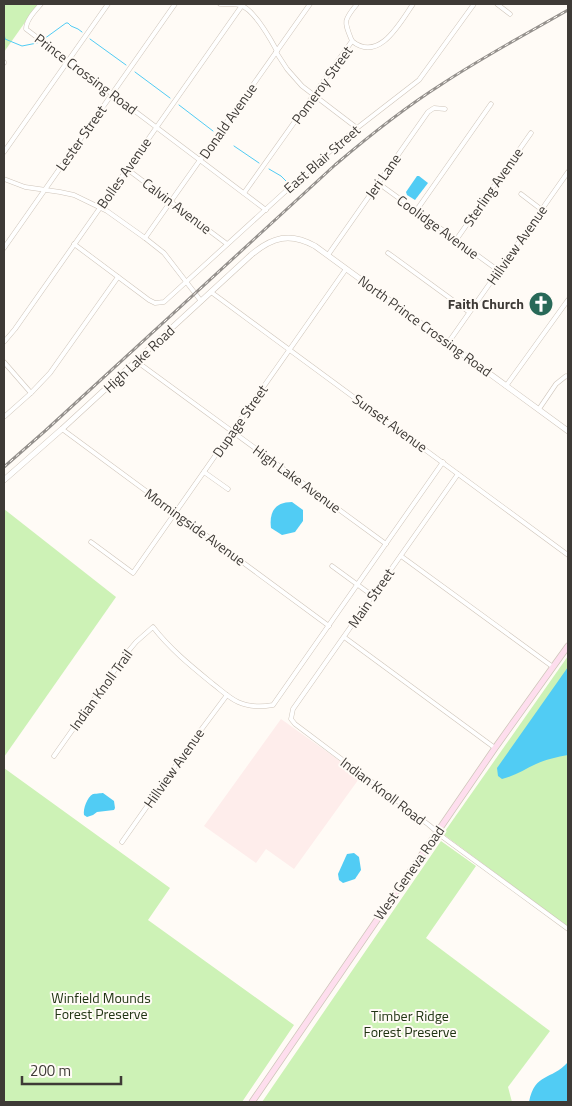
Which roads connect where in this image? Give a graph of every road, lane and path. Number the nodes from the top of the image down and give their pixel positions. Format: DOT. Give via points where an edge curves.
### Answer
graph roads {
  1 [pos="41,4"];
  2 [pos="108,4"];
  3 [pos="175,4"];
  4 [pos="220,4"];
  5 [pos="310,4"];
  6 [pos="357,4"];
  7 [pos="413,4"];
  8 [pos="474,4"];
  9 [pos="497,4"];
  10 [pos="242,5"];
  11 [pos="510,14"];
  12 [pos="352,42"];
  13 [pos="277,51"];
  14 [pos="68,60"];
  15 [pos="112,94"];
  16 [pos="314,95"];
  17 [pos="492,104"];
  18 [pos="445,109"];
  19 [pos="156,127"];
  20 [pos="357,128"];
  21 [pos="531,133"];
  22 [pos="4,152"];
  23 [pos="200,160"];
  24 [pos="127,169"];
  25 [pos="568,172"];
  26 [pos="4,179"];
  27 [pos="378,184"];
  28 [pos="44,190"];
  29 [pos="244,193"];
  30 [pos="521,194"];
  31 [pos="171,202"];
  32 [pos="100,207"];
  33 [pos="266,210"];
  34 [pos="542,210"];
  35 [pos="416,211"];
  36 [pos="145,238"];
  37 [pos="275,240"];
  38 [pos="456,240"];
  39 [pos="74,244"];
  40 [pos="227,244"];
  41 [pos="4,248"];
  42 [pos="388,253"];
  43 [pos="328,255"];
  44 [pos="346,269"];
  45 [pos="499,271"];
  46 [pos="118,277"];
  47 [pos="185,283"];
  48 [pos="211,292"];
  49 [pos="568,300"];
  50 [pos="201,301"];
  51 [pos="566,306"];
  52 [pos="469,312"];
  53 [pos="4,342"];
  54 [pos="448,343"];
  55 [pos="290,350"];
  56 [pos="136,361"];
  57 [pos="4,362"];
  58 [pos="568,377"];
  59 [pos="506,386"];
  60 [pos="31,393"];
  61 [pos="539,410"];
  62 [pos="4,417"];
  63 [pos="62,429"];
  64 [pos="232,431"];
  65 [pos="568,431"];
  66 [pos="443,462"];
  67 [pos="204,472"];
  68 [pos="458,474"];
  69 [pos="4,480"];
  70 [pos="228,490"];
  71 [pos="175,513"];
  72 [pos="91,542"];
  73 [pos="386,544"];
  74 [pos="568,555"];
  75 [pos="401,556"];
  76 [pos="332,566"];
  77 [pos="357,585"];
  78 [pos="373,596"];
  79 [pos="328,626"];
  80 [pos="344,637"];
  81 [pos="568,646"];
  82 [pos="553,667"];
  83 [pos="227,696"];
  84 [pos="295,724"];
  85 [pos="495,748"];
  86 [pos="54,756"];
  87 [pos="437,832"];
  88 [pos="122,842"];
  89 [pos="568,929"];
  90 [pos="252,1102"];
  1 -- 14 [label="street, Prince Crossing Road" via="28,21 26,30"];
  2 -- 14 [label="street"];
  3 -- 15 [label="street, Lester Street"];
  4 -- 10 [label="street"];
  5 -- 13 [label="street, Donald Avenue"];
  6 -- 12 [label="street" via="347,17 346,27"];
  7 -- 12 [label="street, Pomeroy Street" via="379,45 372,48"];
  8 -- 20 [label="street, East Blair Street" via="419,80"];
  9 -- 11 [label="street"];
  10 -- 13 [label="street" via="255,17"];
  10 -- 19 [label="street, Bolles Avenue"];
  12 -- 16 [label="street, Pomeroy Street"];
  13 -- 16 [label="street" via="293,76"];
  13 -- 23 [label="street, Donald Avenue"];
  14 -- 15 [label="street, Prince Crossing Road"];
  14 -- 22 [label="street"];
  15 -- 19 [label="street, Prince Crossing Road"];
  15 -- 28 [label="street, Lester Street"];
  16 -- 20 [label="street"];
  16 -- 29 [label="street, Pomeroy Street"];
  17 -- 35 [label="street"];
  18 -- 27 [label="street, Jeri Lane" via="434,108 428,112"];
  19 -- 23 [label="street, Prince Crossing Road"];
  19 -- 24 [label="street, Bolles Avenue"];
  20 -- 33 [label="street, East Blair Street"];
  21 -- 38 [label="street, Sterling Avenue"];
  23 -- 29 [label="street, Prince Crossing Road"];
  23 -- 31 [label="street, Donald Avenue"];
  24 -- 31 [label="street, Calvin Avenue"];
  24 -- 32 [label="street, Bolles Avenue"];
  25 -- 34 [label="street, Hillview Avenue"];
  26 -- 28 [label="street"];
  27 -- 35 [label="street, Coolidge Avenue"];
  27 -- 43 [label="street, Jeri Lane"];
  28 -- 32 [label="street" via="74,195"];
  28 -- 41 [label="street, Lester Street"];
  29 -- 33 [label="street, Prince Crossing Road"];
  30 -- 34 [label="street"];
  31 -- 36 [label="street, Donald Avenue"];
  31 -- 40 [label="street, Calvin Avenue"];
  32 -- 36 [label="street"];
  32 -- 39 [label="street, Bolles Avenue"];
  33 -- 40 [label="street, East Blair Street"];
  34 -- 45 [label="street, Hillview Avenue"];
  35 -- 38 [label="street, Coolidge Avenue"];
  36 -- 47 [label="street" via="168,258"];
  37 -- 43 [label="street, North Prince Crossing Road" via="302,240"];
  37 -- 48 [label="street, High Lake Road" via="258,249"];
  38 -- 45 [label="street, Coolidge Avenue"];
  39 -- 46 [label="street"];
  39 -- 53 [label="street, Bolles Avenue"];
  40 -- 47 [label="street, East Blair Street"];
  42 -- 52 [label="street"];
  43 -- 44 [label="street, North Prince Crossing Road"];
  44 -- 54 [label="street, North Prince Crossing Road"];
  44 -- 55 [label="street, Dupage Street"];
  45 -- 52 [label="street, Hillview Avenue"];
  46 -- 47 [label="street, East Blair Street" via="158,303 167,300"];
  46 -- 60 [label="street" via="59,362"];
  47 -- 50 [label="street"];
  48 -- 50 [label="street, High Lake Road"];
  48 -- 55 [label="street, Sunset Avenue"];
  49 -- 51 [label="street"];
  50 -- 56 [label="street, High Lake Road"];
  51 -- 59 [label="street"];
  52 -- 54 [label="street, Hillview Avenue"];
  54 -- 59 [label="street, North Prince Crossing Road"];
  55 -- 64 [label="street, Dupage Street"];
  55 -- 66 [label="street, Sunset Avenue"];
  56 -- 63 [label="street, High Lake Road"];
  56 -- 64 [label="street, High Lake Avenue"];
  57 -- 60 [label="street"];
  58 -- 61 [label="street" via="556,384"];
  59 -- 61 [label="street, North Prince Crossing Road"];
  60 -- 62 [label="street"];
  61 -- 65 [label="street, North Prince Crossing Road"];
  63 -- 69 [label="street, High Lake Road"];
  63 -- 71 [label="street, Morningside Avenue"];
  64 -- 67 [label="street, Dupage Street"];
  64 -- 73 [label="street, High Lake Avenue"];
  66 -- 68 [label="street, Sunset Avenue"];
  66 -- 73 [label="street, Main Street"];
  67 -- 70 [label="street"];
  67 -- 71 [label="street, Dupage Street"];
  68 -- 74 [label="street, Sunset Avenue"];
  68 -- 75 [label="street, Main Street"];
  71 -- 72 [label="street, Dupage Street" via="133,573"];
  71 -- 79 [label="street, Morningside Avenue"];
  73 -- 77 [label="street, Main Street"];
  75 -- 78 [label="street, Main Street"];
  75 -- 82 [label="street"];
  76 -- 77 [label="street"];
  77 -- 78 [label="street"];
  77 -- 79 [label="street, Main Street"];
  78 -- 80 [label="street, Main Street"];
  79 -- 83 [label="street, Main Street" via="273,705 244,704"];
  80 -- 84 [label="street, Main Street" via="294,709 291,719"];
  80 -- 85 [label="street"];
  81 -- 82 [label="main road, West Geneva Road"];
  82 -- 85 [label="main road, West Geneva Road"];
  83 -- 86 [label="street, Indian Knoll Trail" via="175,652 153,627 126,654"];
  83 -- 88 [label="street, Hillview Avenue"];
  84 -- 87 [label="street, Indian Knoll Road"];
  85 -- 87 [label="main road, West Geneva Road"];
  87 -- 89 [label="street, Indian Knoll Road"];
  87 -- 90 [label="main road, West Geneva Road"];
}
